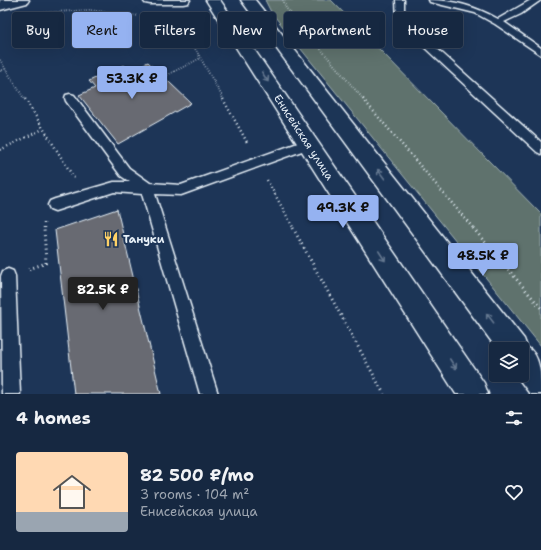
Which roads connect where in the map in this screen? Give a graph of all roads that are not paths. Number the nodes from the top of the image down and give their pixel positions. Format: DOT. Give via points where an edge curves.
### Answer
graph roads {
  1 [pos="7,0"];
  2 [pos="22,0"];
  3 [pos="150,0"];
  4 [pos="183,0"];
  5 [pos="213,0"];
  6 [pos="248,0"];
  7 [pos="400,0"];
  8 [pos="433,0"];
  9 [pos="537,0"];
  10 [pos="0,1"];
  11 [pos="0,6"];
  12 [pos="498,22"];
  13 [pos="541,52"];
  14 [pos="70,98"];
  15 [pos="309,144"];
  16 [pos="541,149"];
  17 [pos="147,188"];
  18 [pos="55,205"];
  19 [pos="8,276"];
  20 [pos="509,342"];
  21 [pos="529,369"];
  22 [pos="541,384"];
  23 [pos="11,394"];
  24 [pos="209,394"];
  25 [pos="473,394"];
  1 -- 10 [label="lane"];
  2 -- 11 [label="main road"];
  3 -- 4 [label="main road"];
  5 -- 15 [label="main road, Енисейская улица, one-way"];
  20 -- 6 [label="main road, one-way"];
  7 -- 16 [label="lane" via="400,20"];
  8 -- 12 [label="lane" via="478,11"];
  9 -- 12 [label="lane"];
  12 -- 13 [label="lane"];
  14 -- 17 [label="lane" via="124,172"];
  15 -- 17 [label="lane" via="181,190"];
  15 -- 25 [label="main road, Енисейская улица, one-way"];
  17 -- 18 [label="lane" via="114,187"];
  17 -- 24 [label="lane"];
  19 -- 23 [label="lane"];
  21 -- 22 [label="main road"];
}
